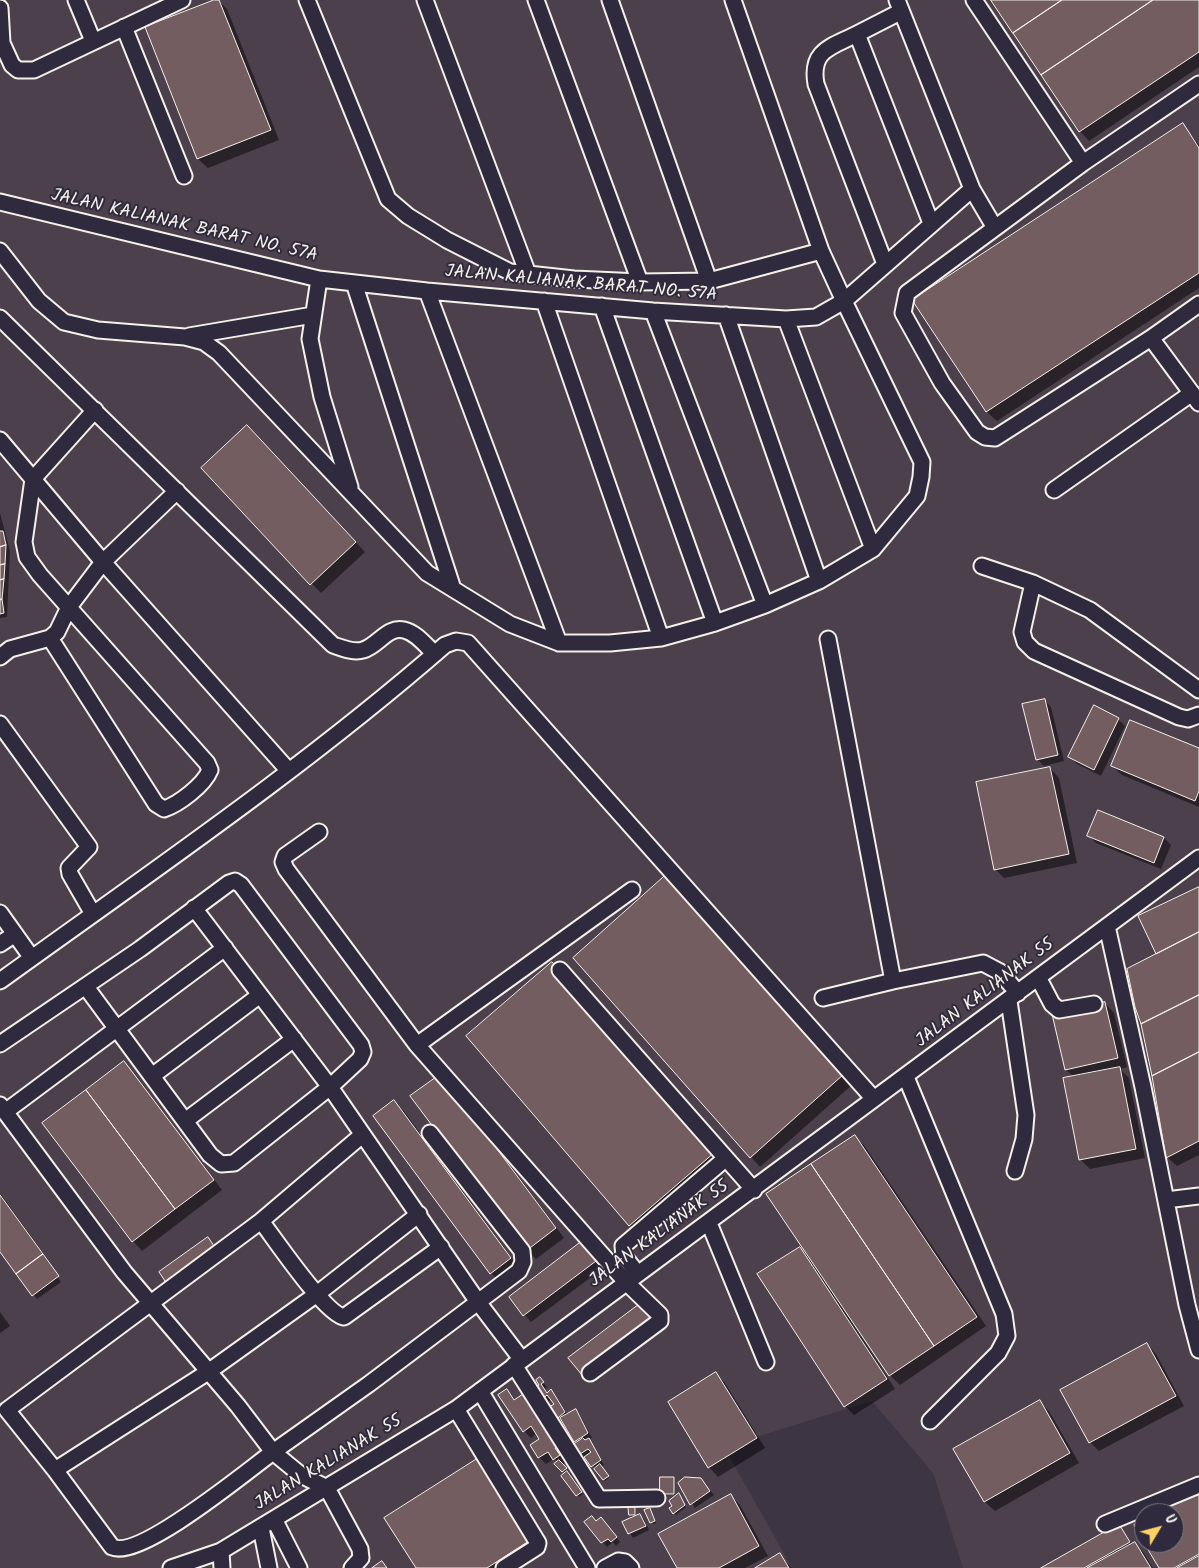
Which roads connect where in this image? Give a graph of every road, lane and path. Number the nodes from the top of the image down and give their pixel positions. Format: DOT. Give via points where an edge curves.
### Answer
graph roads {
  1 [pos="76,0"];
  2 [pos="182,0"];
  3 [pos="307,0"];
  4 [pos="425,0"];
  5 [pos="536,0"];
  6 [pos="610,0"];
  7 [pos="733,0"];
  8 [pos="974,0"];
  9 [pos="161,4"];
  10 [pos="898,6"];
  11 [pos="0,8"];
  12 [pos="124,27"];
  13 [pos="857,34"];
  14 [pos="93,41"];
  15 [pos="1,44"];
  16 [pos="1199,84"];
  17 [pos="1083,163"];
  18 [pos="184,176"];
  19 [pos="972,188"];
  20 [pos="0,202"];
  21 [pos="931,223"];
  22 [pos="995,228"];
  23 [pos="0,251"];
  24 [pos="821,251"];
  25 [pos="885,264"];
  26 [pos="528,274"];
  27 [pos="319,279"];
  28 [pos="709,281"];
  29 [pos="640,282"];
  30 [pos="354,283"];
  31 [pos="427,291"];
  32 [pos="544,301"];
  33 [pos="844,301"];
  34 [pos="1199,304"];
  35 [pos="602,306"];
  36 [pos="653,311"];
  37 [pos="313,315"];
  38 [pos="726,315"];
  39 [pos="0,318"];
  40 [pos="786,318"];
  41 [pos="185,337"];
  42 [pos="1151,338"];
  43 [pos="1195,398"];
  44 [pos="95,410"];
  45 [pos="0,440"];
  46 [pos="33,479"];
  47 [pos="1054,490"];
  48 [pos="177,491"];
  49 [pos="351,491"];
  50 [pos="873,549"];
  51 [pos="103,562"];
  52 [pos="982,566"];
  53 [pos="819,580"];
  54 [pos="1034,583"];
  55 [pos="453,589"];
  56 [pos="765,605"];
  57 [pos="69,607"];
  58 [pos="715,623"];
  59 [pos="50,638"];
  60 [pos="661,638"];
  61 [pos="828,639"];
  62 [pos="559,643"];
  63 [pos="435,654"];
  64 [pos="0,658"];
  65 [pos="1199,690"];
  66 [pos="1199,715"];
  67 [pos="0,724"];
  68 [pos="289,771"];
  69 [pos="319,832"];
  70 [pos="1199,858"];
  71 [pos="632,890"];
  72 [pos="194,908"];
  73 [pos="0,913"];
  74 [pos="93,914"];
  75 [pos="1107,926"];
  76 [pos="14,934"];
  77 [pos="0,944"];
  78 [pos="225,948"];
  79 [pos="32,958"];
  80 [pos="560,970"];
  81 [pos="1039,979"];
  82 [pos="0,981"];
  83 [pos="893,981"];
  84 [pos="86,987"];
  85 [pos="260,995"];
  86 [pos="1013,997"];
  87 [pos="823,998"];
  88 [pos="1094,1004"];
  89 [pos="117,1030"];
  90 [pos="294,1039"];
  91 [pos="0,1044"];
  92 [pos="418,1045"];
  93 [pos="152,1076"];
  94 [pos="906,1077"];
  95 [pos="330,1087"];
  96 [pos="874,1099"];
  97 [pos="2,1109"];
  98 [pos="185,1121"];
  99 [pos="430,1133"];
  100 [pos="362,1136"];
  101 [pos="725,1159"];
  102 [pos="1015,1171"];
  103 [pos="754,1190"];
  104 [pos="1199,1196"];
  105 [pos="1166,1200"];
  106 [pos="419,1214"];
  107 [pos="261,1221"];
  108 [pos="708,1223"];
  109 [pos="441,1247"];
  110 [pos="632,1278"];
  111 [pos="317,1294"];
  112 [pos="478,1302"];
  113 [pos="150,1303"];
  114 [pos="1199,1350"];
  115 [pos="766,1362"];
  116 [pos="518,1363"];
  117 [pos="208,1372"];
  118 [pos="590,1373"];
  119 [pos="480,1391"];
  120 [pos="456,1409"];
  121 [pos="930,1421"];
  122 [pos="273,1452"];
  123 [pos="55,1470"];
  124 [pos="1199,1485"];
  125 [pos="327,1488"];
  126 [pos="657,1498"];
  127 [pos="274,1519"];
  128 [pos="1105,1524"];
  129 [pos="260,1528"];
  130 [pos="221,1551"];
  131 [pos="171,1568"];
  132 [pos="222,1568"];
  133 [pos="268,1568"];
  134 [pos="299,1568"];
  135 [pos="352,1568"];
  136 [pos="504,1568"];
  137 [pos="588,1568"];
  138 [pos="605,1568"];
  139 [pos="631,1568"];
  1 -- 14 [label="lane"];
  2 -- 9 [label="lane"];
  3 -- 26 [label="lane, JALAN KALIANAK BARAT NO. 57A" via="388,199 408,216 447,240 510,272"];
  4 -- 26 [label="lane"];
  5 -- 29 [label="lane"];
  6 -- 28 [label="lane"];
  7 -- 24 [label="lane"];
  8 -- 17 [label="lane"];
  9 -- 12 [label="lane"];
  10 -- 13 [label="lane"];
  10 -- 19 [label="lane"];
  11 -- 15 [label="lane"];
  12 -- 14 [label="lane"];
  12 -- 18 [label="lane"];
  13 -- 21 [label="lane"];
  13 -- 25 [label="lane" via="824,50 816,60 814,72"];
  14 -- 15 [label="lane" via="34,70 18,70"];
  16 -- 17 [label="lane"];
  17 -- 22 [label="lane"];
  19 -- 21 [label="lane, JALAN KALIANAK BARAT NO. 57A"];
  19 -- 22 [label="lane"];
  20 -- 27 [label="lane, JALAN KALIANAK BARAT NO. 57A"];
  21 -- 25 [label="lane, JALAN KALIANAK BARAT NO. 57A"];
  22 -- 42 [label="lane" via="907,293 903,313 942,383 972,425 985,437 995,438"];
  23 -- 41 [label="lane" via="39,301 64,322 98,330"];
  24 -- 28 [label="lane, JALAN KALIANAK BARAT NO. 57A"];
  24 -- 33 [label="lane"];
  25 -- 33 [label="lane, JALAN KALIANAK BARAT NO. 57A"];
  26 -- 29 [label="lane, JALAN KALIANAK BARAT NO. 57A"];
  27 -- 30 [label="lane, JALAN KALIANAK BARAT NO. 57A"];
  27 -- 37 [label="lane"];
  28 -- 29 [label="lane, JALAN KALIANAK BARAT NO. 57A"];
  30 -- 31 [label="lane, JALAN KALIANAK BARAT NO. 57A"];
  30 -- 55 [label="lane"];
  31 -- 32 [label="lane, JALAN KALIANAK BARAT NO. 57A"];
  31 -- 62 [label="lane"];
  32 -- 35 [label="lane, JALAN KALIANAK BARAT NO. 57A"];
  32 -- 60 [label="lane"];
  33 -- 40 [label="lane, JALAN KALIANAK BARAT NO. 57A" via="816,316"];
  33 -- 50 [label="lane" via="922,462 916,496"];
  34 -- 42 [label="lane"];
  35 -- 36 [label="lane, JALAN KALIANAK BARAT NO. 57A"];
  35 -- 58 [label="lane"];
  36 -- 38 [label="lane, JALAN KALIANAK BARAT NO. 57A"];
  36 -- 56 [label="lane"];
  37 -- 41 [label="lane"];
  37 -- 49 [label="lane" via="310,339 322,397"];
  38 -- 40 [label="lane, JALAN KALIANAK BARAT NO. 57A"];
  38 -- 53 [label="lane"];
  39 -- 44 [label="lane"];
  40 -- 50 [label="lane"];
  41 -- 49 [label="lane" via="204,342 219,353"];
  42 -- 43 [label="lane"];
  43 -- 47 [label="lane"];
  44 -- 46 [label="lane"];
  44 -- 48 [label="lane"];
  45 -- 46 [label="lane"];
  46 -- 51 [label="lane"];
  46 -- 57 [label="lane" via="24,542 27,557"];
  48 -- 51 [label="lane"];
  48 -- 63 [label="lane" via="333,645 346,650 364,650 386,634 403,630 414,634"];
  49 -- 55 [label="lane" via="427,573"];
  50 -- 53 [label="lane"];
  51 -- 57 [label="lane"];
  51 -- 68 [label="lane"];
  52 -- 54 [label="lane"];
  53 -- 56 [label="lane"];
  54 -- 65 [label="lane" via="1090,610"];
  54 -- 66 [label="lane" via="1022,632 1025,642 1034,651 1179,717 1188,719"];
  55 -- 62 [label="lane" via="510,624"];
  56 -- 58 [label="lane"];
  57 -- 59 [label="lane" via="57,632"];
  57 -- 59 [label="lane" via="207,763 210,770 207,777 172,806 164,808 156,804"];
  58 -- 60 [label="lane"];
  59 -- 64 [label="lane" via="19,645"];
  60 -- 62 [label="lane"];
  61 -- 83 [label="lane"];
  63 -- 68 [label="lane" via="367,712"];
  63 -- 96 [label="lane" via="456,641 468,643"];
  67 -- 74 [label="lane" via="89,847 69,868"];
  68 -- 74 [label="lane"];
  69 -- 92 [label="lane" via="282,862"];
  70 -- 75 [label="lane, JALAN KALIANAK 55"];
  71 -- 92 [label="lane"];
  72 -- 78 [label="lane"];
  72 -- 84 [label="lane"];
  72 -- 95 [label="lane" via="235,881 276,930 361,1045 360,1059"];
  73 -- 76 [label="lane"];
  74 -- 79 [label="lane"];
  75 -- 81 [label="lane, JALAN KALIANAK 55"];
  75 -- 105 [label="lane"];
  76 -- 77 [label="lane"];
  76 -- 79 [label="lane"];
  78 -- 85 [label="lane"];
  78 -- 89 [label="lane"];
  79 -- 82 [label="lane"];
  80 -- 101 [label="lane"];
  81 -- 86 [label="lane, JALAN KALIANAK 55"];
  81 -- 88 [label="lane" via="1052,1004 1060,1010"];
  83 -- 86 [label="lane" via="982,963 1000,972"];
  83 -- 87 [label="lane"];
  84 -- 89 [label="lane"];
  84 -- 91 [label="lane"];
  85 -- 90 [label="lane"];
  85 -- 93 [label="lane"];
  86 -- 94 [label="lane, JALAN KALIANAK 55"];
  86 -- 102 [label="lane" via="1026,1115 1024,1139"];
  89 -- 93 [label="lane"];
  89 -- 97 [label="lane"];
  90 -- 95 [label="lane"];
  90 -- 98 [label="lane"];
  92 -- 110 [label="lane"];
  93 -- 98 [label="lane"];
  94 -- 96 [label="lane, JALAN KALIANAK 55"];
  94 -- 121 [label="lane" via="1004,1314 1007,1336 998,1353"];
  95 -- 98 [label="lane" via="234,1163 221,1164 215,1160"];
  95 -- 100 [label="lane"];
  96 -- 103 [label="lane, JALAN KALIANAK 55"];
  97 -- 113 [label="lane"];
  99 -- 112 [label="lane" via="522,1250 523,1262 519,1271"];
  100 -- 106 [label="lane"];
  100 -- 107 [label="lane"];
  101 -- 103 [label="lane"];
  101 -- 110 [label="lane" via="623,1246"];
  103 -- 108 [label="lane, JALAN KALIANAK 55"];
  104 -- 105 [label="lane"];
  105 -- 114 [label="lane"];
  106 -- 109 [label="lane"];
  106 -- 111 [label="lane"];
  107 -- 111 [label="lane"];
  107 -- 113 [label="lane"];
  108 -- 110 [label="lane, JALAN KALIANAK 55"];
  108 -- 115 [label="lane"];
  109 -- 111 [label="lane" via="344,1317 337,1316"];
  109 -- 112 [label="lane"];
  110 -- 116 [label="lane, JALAN KALIANAK 55"];
  110 -- 118 [label="lane" via="661,1318"];
  111 -- 117 [label="lane"];
  112 -- 116 [label="lane"];
  112 -- 122 [label="lane"];
  113 -- 117 [label="lane"];
  113 -- 123 [label="lane" via="7,1410"];
  116 -- 119 [label="lane, JALAN KALIANAK 55"];
  116 -- 126 [label="lane" via="598,1499"];
  117 -- 122 [label="lane"];
  117 -- 123 [label="lane"];
  119 -- 120 [label="lane, JALAN KALIANAK 55"];
  119 -- 137 [label="lane"];
  120 -- 125 [label="lane, JALAN KALIANAK 55"];
  120 -- 136 [label="lane" via="538,1543 537,1547"];
  122 -- 123 [label="lane" via="178,1523 122,1549 112,1547"];
  122 -- 125 [label="lane" via="301,1475"];
  124 -- 128 [label="lane"];
  125 -- 127 [label="lane, JALAN KALIANAK 55"];
  125 -- 135 [label="lane" via="360,1549 361,1558"];
  127 -- 129 [label="lane, JALAN KALIANAK 55"];
  127 -- 134 [label="lane"];
  129 -- 130 [label="lane, JALAN KALIANAK 55"];
  129 -- 133 [label="lane"];
  130 -- 131 [label="lane, JALAN KALIANAK 55"];
  130 -- 132 [label="lane"];
  138 -- 139 [label="lane" via="618,1562 625,1562"];
}
